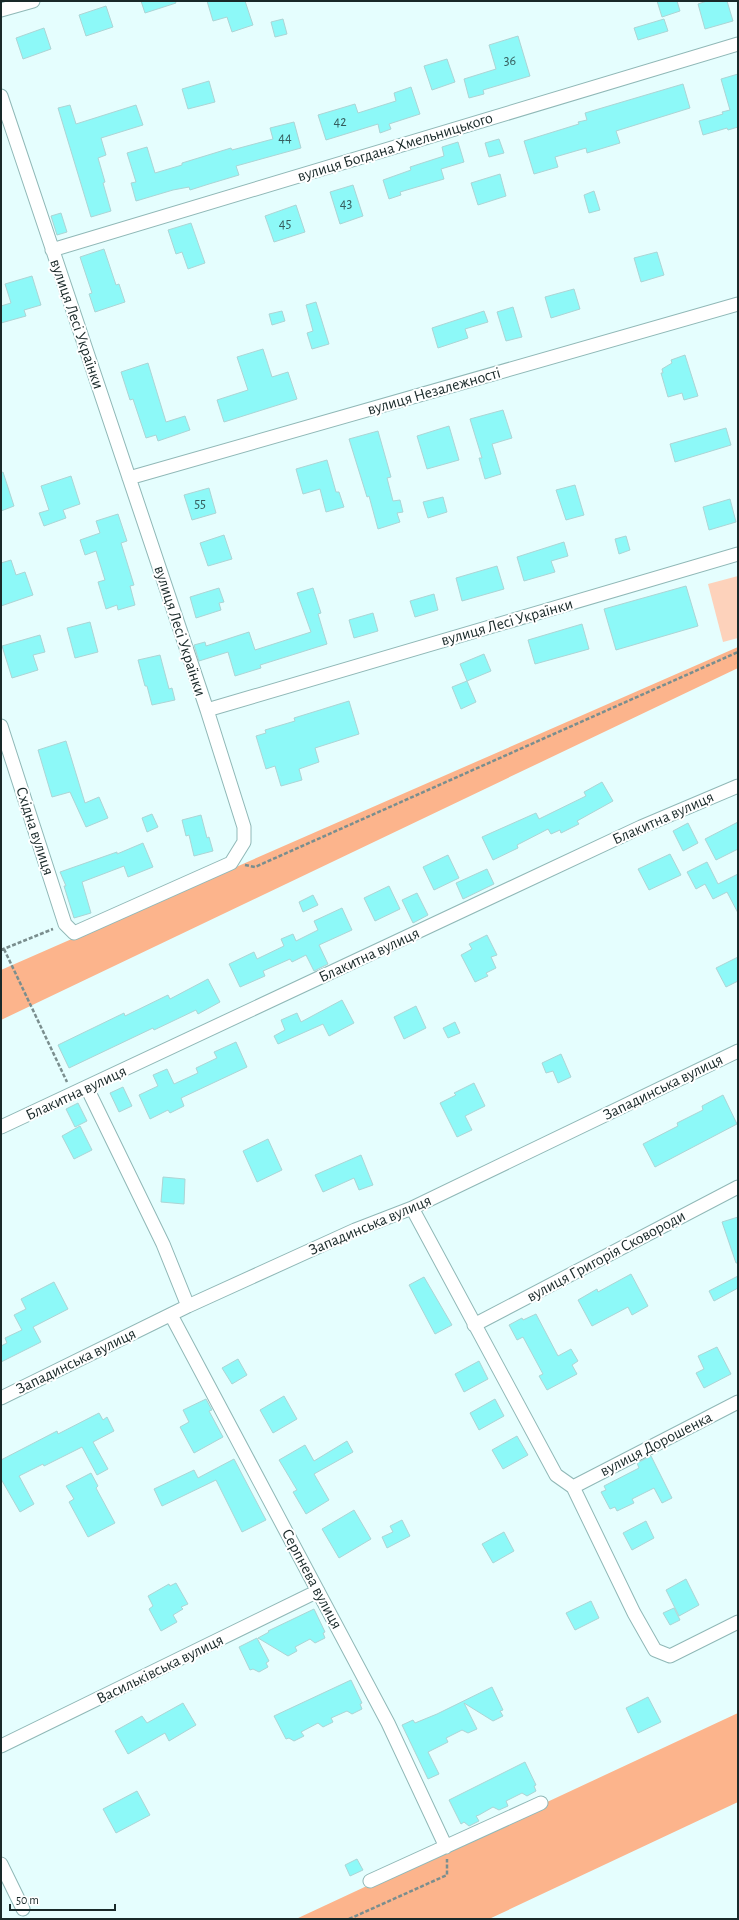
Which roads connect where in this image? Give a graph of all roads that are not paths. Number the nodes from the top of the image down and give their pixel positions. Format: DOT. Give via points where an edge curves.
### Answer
graph roads {
  1 [pos="34,1"];
  2 [pos="1,10"];
  3 [pos="738,44"];
  4 [pos="1,96"];
  5 [pos="52,250"];
  6 [pos="738,304"];
  7 [pos="129,478"];
  8 [pos="738,554"];
  9 [pos="206,710"];
  10 [pos="1,726"];
  11 [pos="738,786"];
  12 [pos="738,1051"];
  13 [pos="87,1088"];
  14 [pos="1,1127"];
  15 [pos="738,1187"];
  16 [pos="412,1208"];
  17 [pos="188,1306"];
  18 [pos="171,1315"];
  19 [pos="474,1325"];
  20 [pos="1,1398"];
  21 [pos="738,1402"];
  22 [pos="573,1486"];
  23 [pos="318,1591"];
  24 [pos="738,1622"];
  25 [pos="1,1746"];
  26 [pos="541,1803"];
  27 [pos="446,1846"];
  28 [pos="1,1864"];
  29 [pos="370,1881"];
  30 [pos="23,1909"];
  1 -- 2 [label="street"];
  3 -- 5 [label="street, вулиця Богдана Хмельницького"];
  4 -- 5 [label="street, вулиця Лесі Українки"];
  5 -- 7 [label="street, вулиця Лесі Українки"];
  6 -- 7 [label="street, вулиця Незалежності"];
  7 -- 9 [label="street, вулиця Лесі Українки"];
  8 -- 9 [label="street, вулиця Лесі Українки"];
  9 -- 10 [label="street, Східна вулиця" via="244,828 244,842 231,864 70,928"];
  11 -- 13 [label="street, Блакитна вулиця" via="641,827"];
  12 -- 16 [label="street, Западинська вулиця"];
  13 -- 14 [label="street, Блакитна вулиця"];
  13 -- 17 [label="street" via="163,1244"];
  15 -- 19 [label="street, вулиця Григорія Сковороди"];
  16 -- 17 [label="street, Западинська вулиця" via="355,1230"];
  16 -- 19 [label="street"];
  17 -- 18 [label="street, Западинська вулиця"];
  18 -- 20 [label="street, Западинська вулиця"];
  18 -- 23 [label="street, Серпнева вулиця"];
  19 -- 22 [label="street" via="556,1475"];
  21 -- 22 [label="street, вулиця Дорошенка"];
  22 -- 24 [label="street" via="634,1613 655,1650 670,1656"];
  23 -- 25 [label="street, Васильківська вулиця"];
  23 -- 27 [label="street, Серпнева вулиця" via="388,1722"];
  26 -- 27 [label="street"];
  27 -- 29 [label="street"];
  28 -- 30 [label="street"];
}
